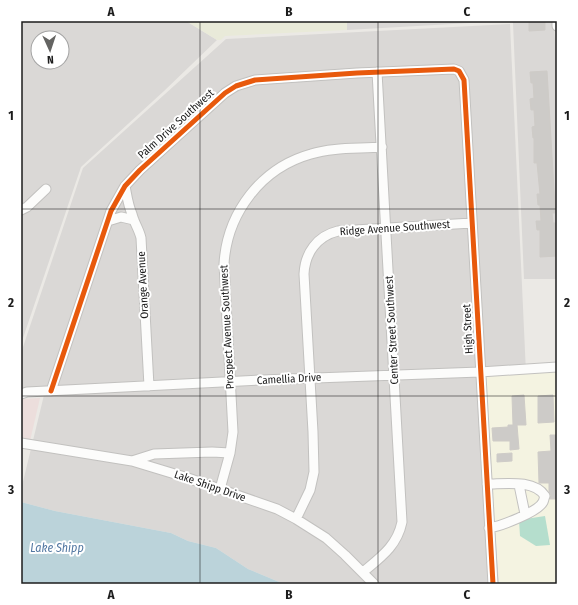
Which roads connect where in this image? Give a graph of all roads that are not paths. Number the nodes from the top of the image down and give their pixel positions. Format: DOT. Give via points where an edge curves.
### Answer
graph roads {
  1 [pos="557,21"];
  2 [pos="557,26"];
  3 [pos="377,72"];
  4 [pos="461,74"];
  5 [pos="382,148"];
  6 [pos="125,186"];
  7 [pos="46,189"];
  8 [pos="21,210"];
  9 [pos="134,220"];
  10 [pos="108,221"];
  11 [pos="472,223"];
  12 [pos="386,228"];
  13 [pos="557,368"];
  14 [pos="480,372"];
  15 [pos="394,375"];
  16 [pos="310,378"];
  17 [pos="230,382"];
  18 [pos="149,386"];
  19 [pos="52,391"];
  20 [pos="21,394"];
  21 [pos="21,443"];
  22 [pos="230,454"];
  23 [pos="132,461"];
  24 [pos="486,484"];
  25 [pos="519,484"];
  26 [pos="220,489"];
  27 [pos="525,514"];
  28 [pos="296,519"];
  29 [pos="489,528"];
  30 [pos="363,572"];
  31 [pos="374,584"];
  32 [pos="493,584"];
  1 -- 2 [label="street"];
  3 -- 4 [label="street, Palm Drive Southwest" via="450,68"];
  3 -- 5 [label="street, Center Street Southwest"];
  3 -- 6 [label="street, Palm Drive Southwest" via="255,80 236,86 168,144"];
  4 -- 11 [label="street, High Street" via="464,80"];
  5 -- 12 [label="street, Center Street Southwest"];
  5 -- 17 [label="street, Prospect Avenue Southwest" via="330,150 294,160 266,178 240,210 228,237 224,264"];
  6 -- 9 [label="street, Orange Avenue"];
  6 -- 10 [label="street, Palm Drive Southwest"];
  7 -- 8 [label="street"];
  9 -- 10 [label="street" via="121,217"];
  9 -- 18 [label="street, Orange Avenue" via="141,238"];
  10 -- 19 [label="street, Palm Drive Southwest"];
  11 -- 12 [label="street, Ridge Avenue Southwest"];
  11 -- 14 [label="street, High Street"];
  12 -- 15 [label="street, Center Street Southwest"];
  12 -- 16 [label="street, Ridge Avenue Southwest" via="334,232 323,237 310,251 304,274"];
  13 -- 14 [label="street, Camellia Drive"];
  14 -- 15 [label="street, Camellia Drive"];
  14 -- 24 [label="street, High Street"];
  15 -- 16 [label="street, Camellia Drive"];
  15 -- 30 [label="street, Center Street Southwest" via="402,522 393,544"];
  16 -- 17 [label="street, Camellia Drive"];
  16 -- 28 [label="street, Ridge Avenue Southwest" via="314,472 310,490"];
  17 -- 18 [label="street, Camellia Drive"];
  17 -- 22 [label="street, Prospect Avenue Southwest" via="233,432"];
  18 -- 19 [label="street, Camellia Drive"];
  19 -- 20 [label="street, Camellia Drive"];
  21 -- 23 [label="street, Lake Shipp Drive"];
  22 -- 23 [label="street" via="154,454"];
  22 -- 26 [label="street, Prospect Avenue Southwest"];
  23 -- 26 [label="street, Lake Shipp Drive"];
  24 -- 25 [label="street"];
  24 -- 29 [label="street, High Street"];
  25 -- 27 [label="street"];
  25 -- 27 [label="street" via="538,488 545,496 536,509"];
  26 -- 28 [label="street, Lake Shipp Drive" via="277,509"];
  27 -- 29 [label="street" via="501,526"];
  28 -- 30 [label="street, Lake Shipp Drive" via="331,542"];
  29 -- 32 [label="street, High Street"];
  30 -- 31 [label="street, Lake Shipp Drive"];
}
